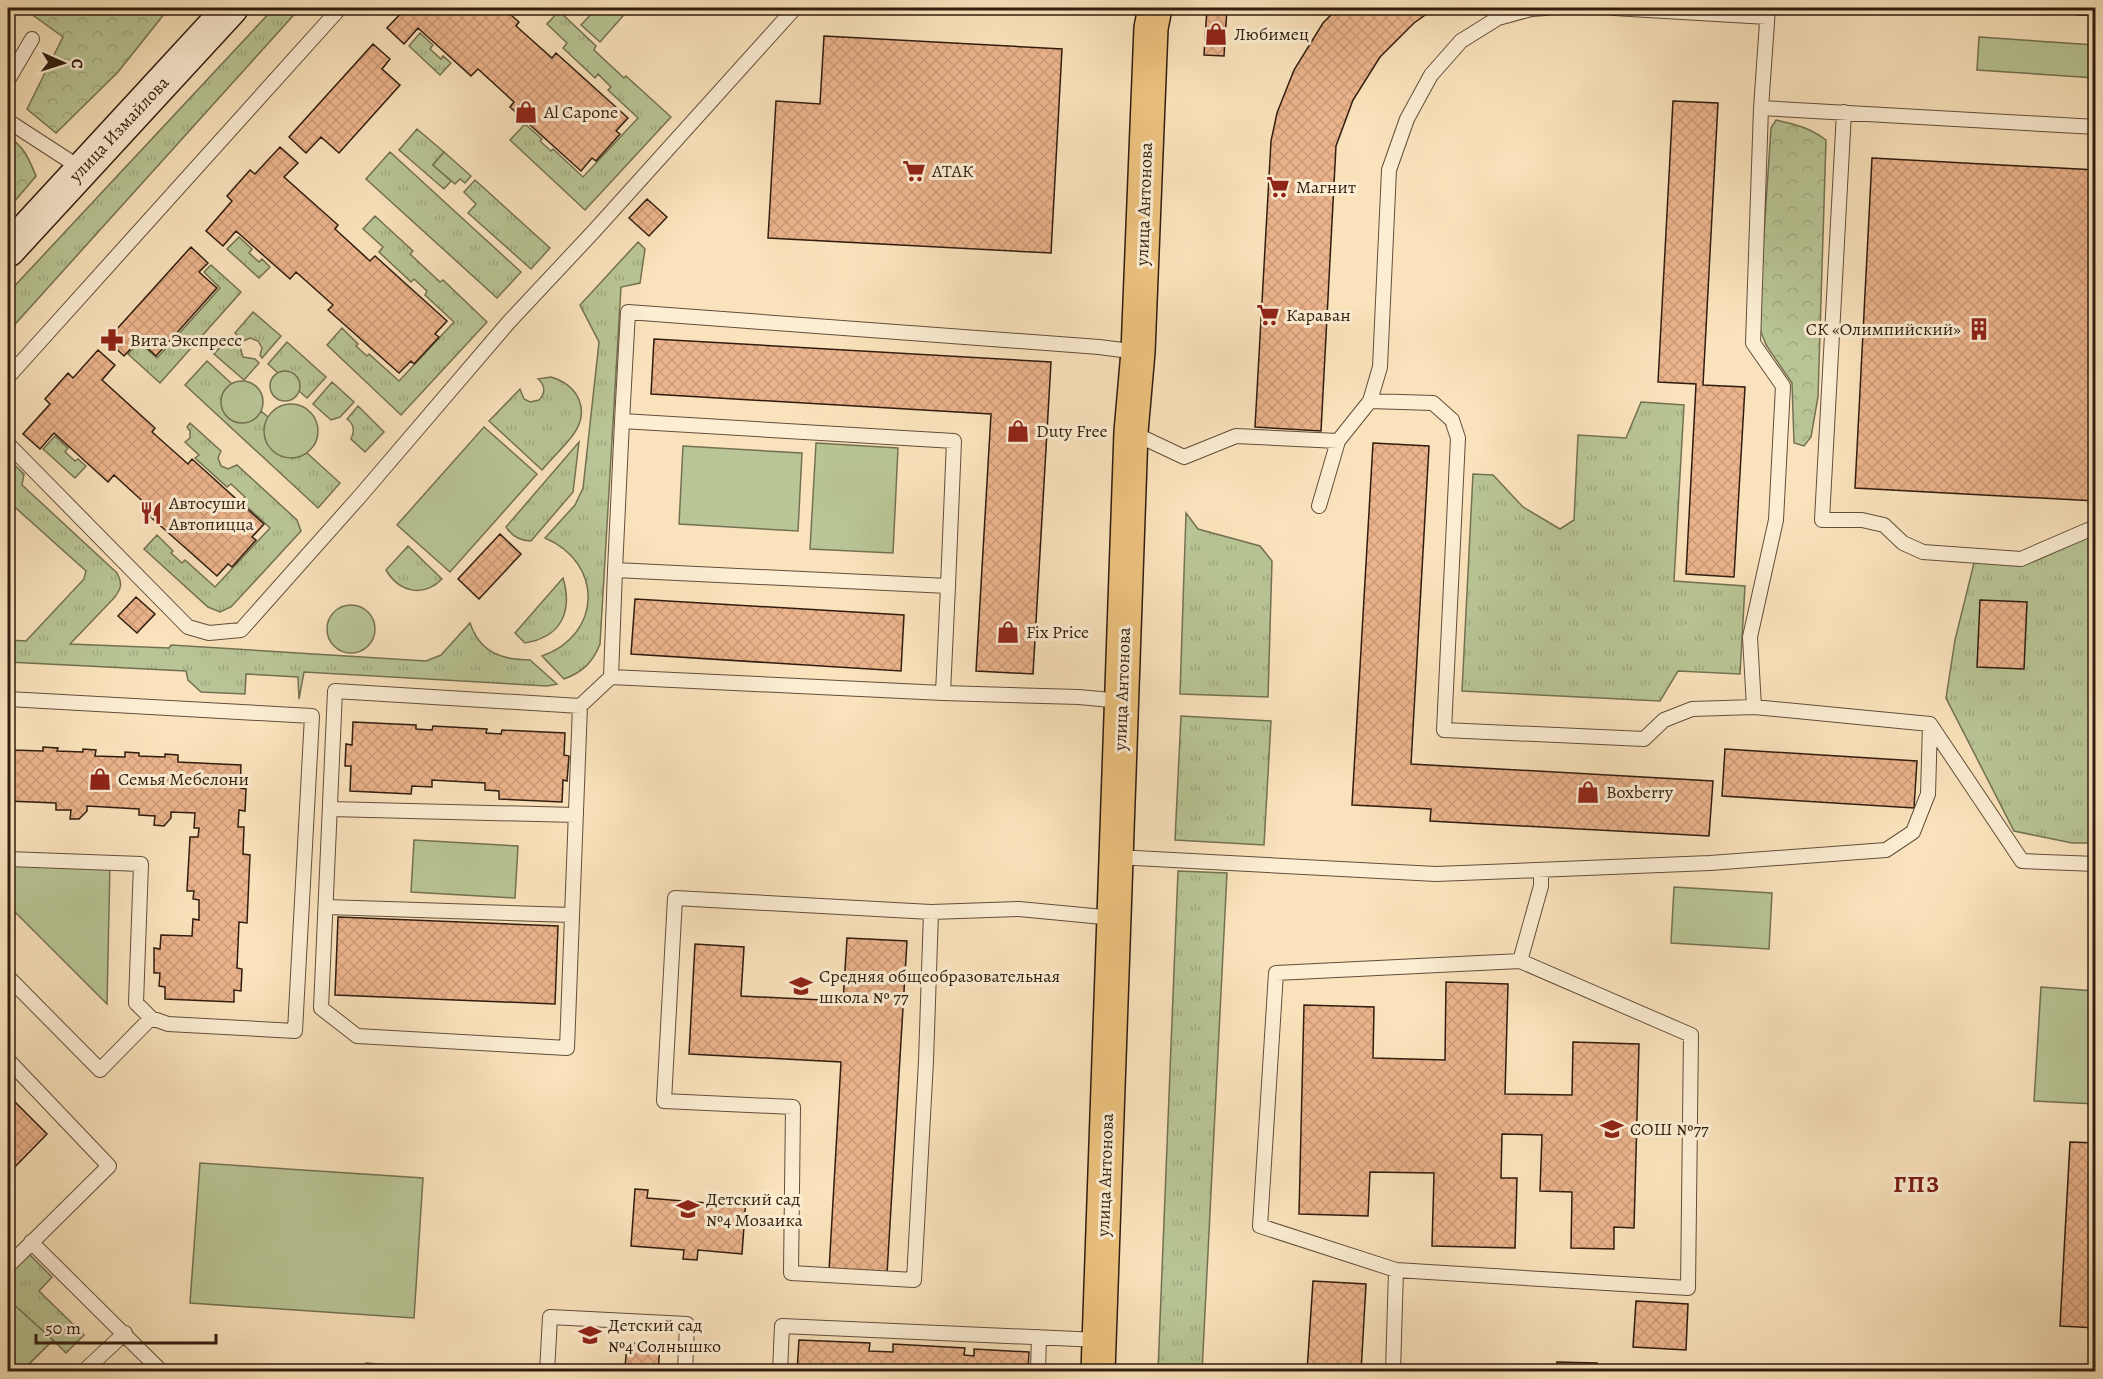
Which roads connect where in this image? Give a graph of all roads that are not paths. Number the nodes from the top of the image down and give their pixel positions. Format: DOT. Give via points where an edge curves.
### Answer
graph roads {
  1 [pos="231,8"];
  2 [pos="340,8"];
  3 [pos="795,8"];
  4 [pos="1546,8"];
  5 [pos="1614,8"];
  6 [pos="2080,8"];
  7 [pos="2096,8"];
  8 [pos="1767,12"];
  9 [pos="1152,14"];
  10 [pos="32,39"];
  11 [pos="8,80"];
  12 [pos="1761,108"];
  13 [pos="1844,112"];
  14 [pos="8,121"];
  15 [pos="2096,127"];
  16 [pos="82,169"];
  17 [pos="8,250"];
  18 [pos="1138,352"];
  19 [pos="8,377"];
  20 [pos="1370,401"];
  21 [pos="622,421"];
  22 [pos="1131,432"];
  23 [pos="1338,441"];
  24 [pos="8,444"];
  25 [pos="1319,506"];
  26 [pos="2096,531"];
  27 [pos="615,570"];
  28 [pos="948,586"];
  29 [pos="611,677"];
  30 [pos="943,693"];
  31 [pos="8,699"];
  32 [pos="1121,701"];
  33 [pos="580,706"];
  34 [pos="1754,707"];
  35 [pos="1930,724"];
  36 [pos="330,809"];
  37 [pos="576,815"];
  38 [pos="1116,857"];
  39 [pos="8,859"];
  40 [pos="2096,864"];
  41 [pos="1541,871"];
  42 [pos="326,907"];
  43 [pos="931,912"];
  44 [pos="572,915"];
  45 [pos="1114,918"];
  46 [pos="1520,961"];
  47 [pos="8,977"];
  48 [pos="151,1018"];
  49 [pos="8,1060"];
  50 [pos="31,1242"];
  51 [pos="8,1266"];
  52 [pos="1396,1270"];
  53 [pos="125,1333"];
  54 [pos="1040,1337"];
  55 [pos="1099,1356"];
  56 [pos="83,1371"];
  57 [pos="162,1371"];
  58 [pos="547,1371"];
  59 [pos="685,1371"];
  60 [pos="780,1371"];
  61 [pos="1038,1371"];
  62 [pos="1393,1371"];
  1 -- 16 [label="main road, улица Измайлова"];
  2 -- 19 [label="lane"];
  3 -- 24 [label="lane" via="508,323 241,630 209,633 188,627"];
  4 -- 20 [label="lane" via="1498,18 1461,41 1431,75 1407,119 1389,170 1380,367"];
  5 -- 8 [label="lane"];
  6 -- 7 [label="lane"];
  8 -- 12 [label="lane"];
  9 -- 18 [label="main road, улица Антонова"];
  10 -- 11 [label="lane"];
  12 -- 13 [label="lane"];
  12 -- 34 [label="lane" via="1753,343 1784,386 1776,520 1750,637"];
  13 -- 15 [label="lane"];
  13 -- 26 [label="lane" via="1822,520 1863,520 1884,525 1903,543 1923,552 2021,559 2088,530"];
  14 -- 16 [label="lane"];
  16 -- 17 [label="main road, улица Измайлова"];
  18 -- 21 [label="lane" via="628,312"];
  18 -- 22 [label="main road, улица Антонова"];
  20 -- 23 [label="lane"];
  20 -- 34 [label="lane" via="1433,403 1452,420 1458,438 1444,730 1644,739 1664,720 1692,709"];
  21 -- 27 [label="lane"];
  21 -- 28 [label="lane" via="954,441"];
  22 -- 23 [label="lane" via="1185,457 1236,436"];
  22 -- 32 [label="main road, улица Антонова"];
  23 -- 25 [label="lane"];
  27 -- 28 [label="lane"];
  27 -- 29 [label="lane"];
  28 -- 30 [label="lane"];
  29 -- 30 [label="lane"];
  29 -- 33 [label="lane"];
  30 -- 32 [label="lane"];
  31 -- 48 [label="lane" via="312,716 295,1031 168,1024"];
  32 -- 38 [label="main road, улица Антонова"];
  33 -- 36 [label="lane" via="335,691"];
  33 -- 37 [label="lane"];
  34 -- 35 [label="lane"];
  35 -- 40 [label="lane" via="2022,861"];
  35 -- 41 [label="lane" via="1928,794 1912,832 1886,850"];
  36 -- 37 [label="lane"];
  36 -- 42 [label="lane"];
  37 -- 44 [label="lane"];
  38 -- 41 [label="lane" via="1436,874"];
  38 -- 45 [label="main road, улица Антонова"];
  39 -- 48 [label="lane" via="141,864 136,1003"];
  41 -- 46 [label="lane" via="1541,886"];
  42 -- 44 [label="lane"];
  42 -- 44 [label="lane" via="321,1008 357,1036 567,1048"];
  43 -- 43 [label="lane" via="675,898 664,1101 793,1107 791,1273 914,1280"];
  43 -- 45 [label="lane" via="1019,909"];
  45 -- 55 [label="main road, улица Антонова"];
  46 -- 52 [label="lane" via="1276,973 1260,1226"];
  46 -- 52 [label="lane" via="1691,1035 1688,1288"];
  47 -- 48 [label="lane" via="100,1070"];
  49 -- 50 [label="lane" via="109,1166"];
  50 -- 51 [label="lane"];
  50 -- 53 [label="lane"];
  52 -- 62 [label="lane"];
  53 -- 56 [label="lane"];
  53 -- 57 [label="lane"];
  54 -- 55 [label="lane"];
  54 -- 60 [label="lane" via="782,1326"];
  54 -- 61 [label="lane"];
  58 -- 59 [label="lane" via="550,1317 687,1324"];
}
